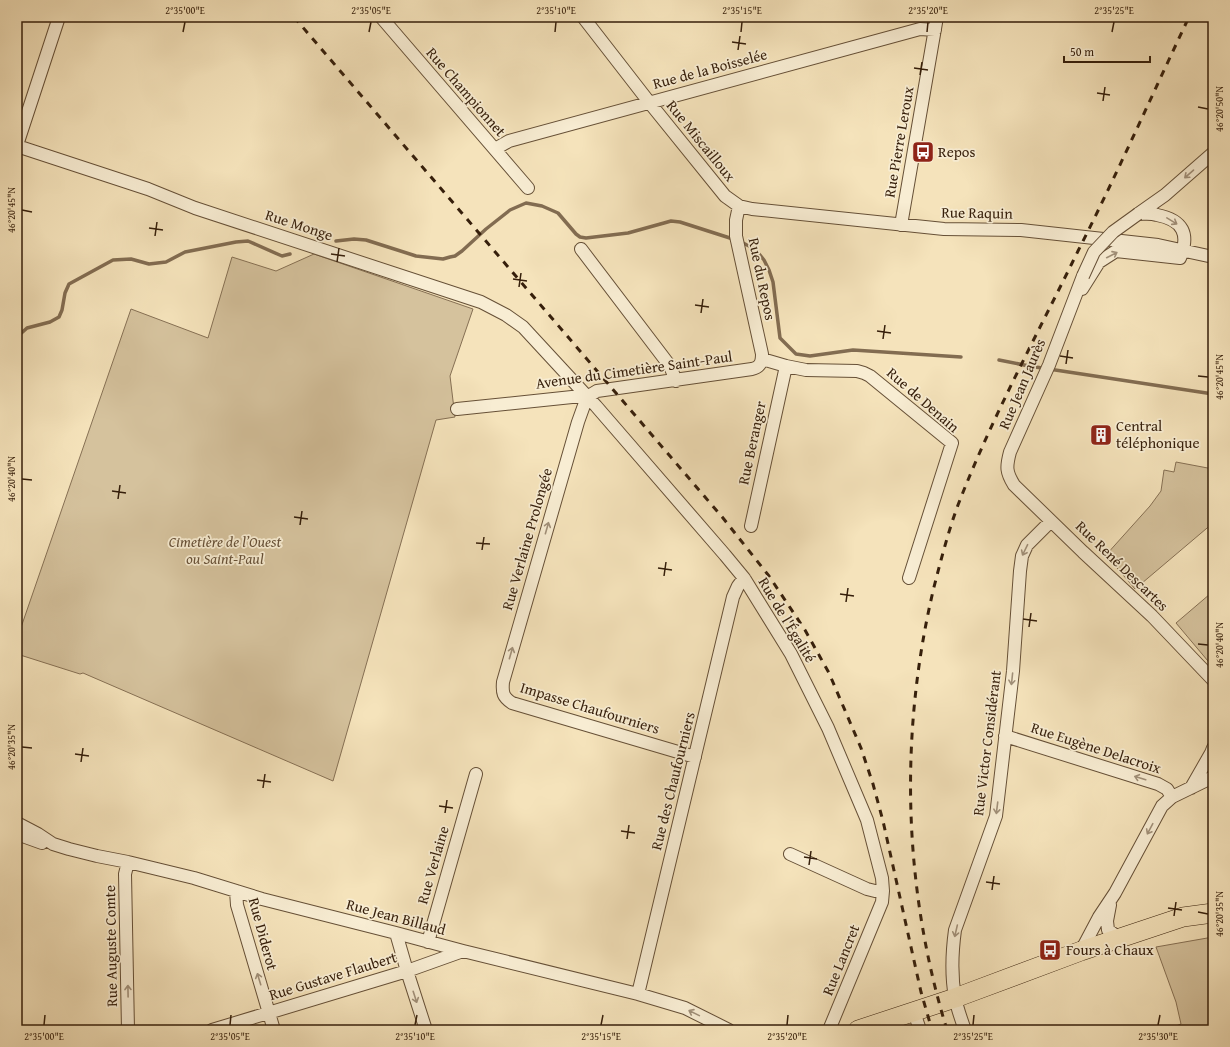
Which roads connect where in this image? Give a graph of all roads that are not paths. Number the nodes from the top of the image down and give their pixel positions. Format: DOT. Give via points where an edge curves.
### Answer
graph roads {
  1 [pos="381,17"];
  2 [pos="583,17"];
  3 [pos="937,17"];
  4 [pos="57,18"];
  5 [pos="935,30"];
  6 [pos="649,102"];
  7 [pos="17,145"];
  8 [pos="495,150"];
  9 [pos="1213,153"];
  10 [pos="528,188"];
  11 [pos="739,206"];
  12 [pos="1138,214"];
  13 [pos="901,225"];
  14 [pos="581,249"];
  15 [pos="1183,250"];
  16 [pos="1213,257"];
  17 [pos="1071,306"];
  18 [pos="762,359"];
  19 [pos="786,366"];
  20 [pos="676,381"];
  21 [pos="587,397"];
  22 [pos="457,409"];
  23 [pos="1008,476"];
  24 [pos="1051,521"];
  25 [pos="751,526"];
  26 [pos="744,578"];
  27 [pos="910,578"];
  28 [pos="1213,680"];
  29 [pos="502,691"];
  30 [pos="1005,736"];
  31 [pos="1213,748"];
  32 [pos="696,756"];
  33 [pos="476,774"];
  34 [pos="1213,777"];
  35 [pos="1191,788"];
  36 [pos="1172,797"];
  37 [pos="17,823"];
  38 [pos="17,834"];
  39 [pos="53,844"];
  40 [pos="790,854"];
  41 [pos="128,862"];
  42 [pos="236,891"];
  43 [pos="1115,893"];
  44 [pos="883,896"];
  45 [pos="1213,913"];
  46 [pos="396,933"];
  47 [pos="1123,937"];
  48 [pos="428,942"];
  49 [pos="463,951"];
  50 [pos="1081,951"];
  51 [pos="406,971"];
  52 [pos="638,994"];
  53 [pos="955,998"];
  54 [pos="914,1012"];
  55 [pos="269,1013"];
  56 [pos="128,1030"];
  57 [pos="212,1030"];
  58 [pos="274,1030"];
  59 [pos="426,1030"];
  60 [pos="729,1030"];
  61 [pos="829,1030"];
  62 [pos="858,1030"];
  63 [pos="920,1030"];
  64 [pos="965,1030"];
  1 -- 8 [label="street, Rue Championnet"];
  2 -- 6 [label="street, Rue Miscailloux"];
  3 -- 5 [label="street, Rue Pierre Leroux"];
  4 -- 7 [label="street"];
  5 -- 6 [label="street, Rue de la Boisselée" via="920,29"];
  5 -- 13 [label="street, Rue Pierre Leroux"];
  6 -- 8 [label="street, Rue de la Boisselée" via="509,141"];
  6 -- 11 [label="street, Rue Miscailloux" via="724,196"];
  7 -- 21 [label="street, Rue Monge" via="196,208 481,302 523,327"];
  8 -- 10 [label="street, Rue Championnet"];
  9 -- 12 [label="street, Rue Jean Jaurès, one-way" via="1165,195"];
  11 -- 13 [label="street, Rue Raquin"];
  11 -- 18 [label="street, Rue du Repos" via="736,240"];
  12 -- 15 [label="street, one-way" via="1156,214 1172,219 1184,234"];
  12 -- 17 [label="street, Rue Jean Jaurès, bridge" via="1113,232 1094,252"];
  13 -- 15 [label="street, Rue Raquin" via="944,229 1022,230"];
  14 -- 20 [label="street" via="670,366"];
  15 -- 16 [label="street, Rue Raquin"];
  17 -- 15 [label="street, Rue Jean Jaurès, one-way" via="1099,262 1116,251 1180,258"];
  17 -- 23 [label="street, Rue Jean Jaurès" via="1010,452"];
  18 -- 19 [label="street, Rue de Denain"];
  18 -- 20 [label="street, Avenue du Cimetière Saint-Paul" via="758,367 752,369"];
  19 -- 25 [label="street, Rue Beranger"];
  19 -- 27 [label="street, Rue de Denain" via="806,370 864,372 952,443"];
  20 -- 21 [label="street, Avenue du Cimetière Saint-Paul" via="597,391"];
  21 -- 22 [label="street, Avenue du Cimetière Saint-Paul"];
  21 -- 26 [label="street, Rue de l'Égalité"];
  29 -- 21 [label="street, Rue Verlaine Prolongée, one-way"];
  23 -- 24 [label="street, Rue René Descartes"];
  24 -- 28 [label="street, Rue René Descartes" via="1152,616"];
  24 -- 30 [label="street, Rue Victor Considérant, one-way" via="1027,545 1022,556"];
  26 -- 32 [label="street, Rue des Chaufourniers" via="733,597"];
  26 -- 44 [label="street, Rue de l'Égalité" via="791,654 828,728 867,820 882,878"];
  29 -- 32 [label="street, Impasse Chaufourniers" via="506,699 512,703"];
  36 -- 30 [label="street, Rue Eugène Delacroix, one-way" via="1167,789 1158,784"];
  30 -- 53 [label="street, Rue Victor Considérant, one-way" via="996,816 955,930"];
  31 -- 35 [label="street"];
  32 -- 52 [label="street, Rue des Chaufourniers"];
  33 -- 48 [label="street, Rue Verlaine"];
  34 -- 35 [label="street"];
  35 -- 36 [label="street"];
  36 -- 43 [label="street, one-way" via="1162,806"];
  37 -- 39 [label="street"];
  38 -- 39 [label="street" via="41,843"];
  39 -- 41 [label="street, Rue Jean Billaud" via="69,850"];
  40 -- 44 [label="street"];
  41 -- 42 [label="street, Rue Jean Billaud"];
  56 -- 41 [label="street, Rue Auguste Comte, one-way" via="125,874"];
  42 -- 46 [label="street, Rue Jean Billaud"];
  55 -- 42 [label="street, Rue Diderot, one-way" via="237,906"];
  43 -- 47 [label="street" via="1106,921 1110,932"];
  43 -- 50 [label="street"];
  44 -- 61 [label="street, Rue Lancret"];
  45 -- 47 [label="main road" via="1183,916"];
  46 -- 48 [label="street, Rue Jean Billaud"];
  46 -- 51 [label="street"];
  47 -- 50 [label="main road"];
  48 -- 49 [label="street, Rue Jean Billaud"];
  49 -- 51 [label="street, Rue Gustave Flaubert"];
  49 -- 52 [label="street, Rue Jean Billaud"];
  50 -- 53 [label="main road"];
  51 -- 55 [label="street, Rue Gustave Flaubert"];
  51 -- 59 [label="street, one-way"];
  60 -- 52 [label="street, Rue Jean Billaud, one-way" via="685,1008"];
  53 -- 54 [label="main road"];
  53 -- 64 [label="street, Rue Victor Considérant"];
  54 -- 62 [label="main road"];
  54 -- 63 [label="street"];
  55 -- 57 [label="street, Rue Gustave Flaubert"];
  55 -- 58 [label="street, Rue Diderot"];
}
